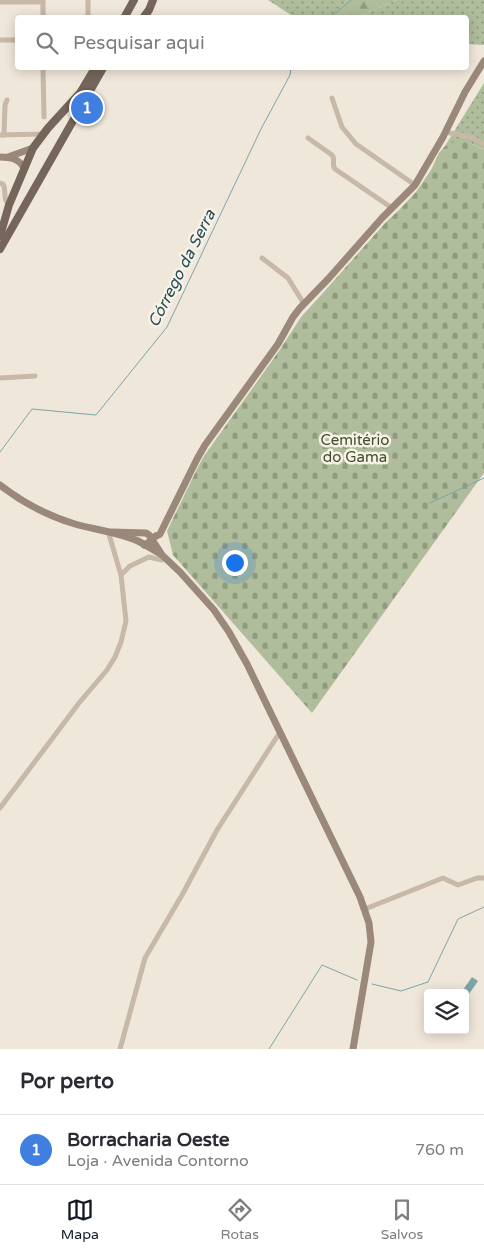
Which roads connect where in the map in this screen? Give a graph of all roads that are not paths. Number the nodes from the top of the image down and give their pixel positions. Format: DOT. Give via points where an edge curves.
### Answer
graph roads {
  1 [pos="88,0"];
  2 [pos="134,0"];
  3 [pos="154,0"];
  4 [pos="43,1"];
  5 [pos="0,2"];
  6 [pos="43,15"];
  7 [pos="88,15"];
  8 [pos="126,15"];
  9 [pos="145,15"];
  10 [pos="0,40"];
  11 [pos="15,40"];
  12 [pos="484,61"];
  13 [pos="43,70"];
  14 [pos="94,70"];
  15 [pos="102,70"];
  16 [pos="90,76"];
  17 [pos="92,88"];
  18 [pos="332,98"];
  19 [pos="7,100"];
  20 [pos="44,117"];
  21 [pos="45,131"];
  22 [pos="445,132"];
  23 [pos="2,135"];
  24 [pos="308,138"];
  25 [pos="63,140"];
  26 [pos="484,144"];
  27 [pos="34,148"];
  28 [pos="4,157"];
  29 [pos="24,168"];
  30 [pos="0,183"];
  31 [pos="415,185"];
  32 [pos="9,205"];
  33 [pos="23,208"];
  34 [pos="392,208"];
  35 [pos="0,236"];
  36 [pos="0,249"];
  37 [pos="262,258"];
  38 [pos="304,304"];
  39 [pos="35,376"];
  40 [pos="0,378"];
  41 [pos="0,485"];
  42 [pos="110,532"];
  43 [pos="142,533"];
  44 [pos="152,539"];
  45 [pos="141,543"];
  46 [pos="164,557"];
  47 [pos="121,575"];
  48 [pos="280,732"];
  49 [pos="0,808"];
  50 [pos="484,878"];
  51 [pos="365,909"];
  52 [pos="120,1049"];
  53 [pos="353,1049"];
  1 -- 7 [label="street"];
  2 -- 8 [label="main road"];
  3 -- 9 [label="main road"];
  4 -- 5 [label="street"];
  4 -- 6 [label="street"];
  10 -- 11 [label="street"];
  12 -- 22 [label="main road"];
  13 -- 20 [label="street"];
  14 -- 16 [label="main road"];
  15 -- 17 [label="main road"];
  16 -- 17 [label="main road"];
  16 -- 21 [label="main road" via="76,98"];
  17 -- 25 [label="main road"];
  18 -- 31 [label="street" via="342,127 356,144"];
  19 -- 23 [label="street"];
  21 -- 23 [label="street"];
  21 -- 25 [label="main road" via="55,126 60,128"];
  21 -- 27 [label="main road"];
  22 -- 26 [label="street" via="471,137"];
  22 -- 31 [label="main road"];
  24 -- 34 [label="street" via="332,154 335,169"];
  25 -- 33 [label="main road"];
  27 -- 28 [label="main road"];
  27 -- 29 [label="main road"];
  28 -- 29 [label="main road" via="15,159"];
  29 -- 32 [label="main road"];
  30 -- 32 [label="street" via="5,186 4,198"];
  31 -- 34 [label="main road"];
  32 -- 33 [label="main road" via="16,211"];
  32 -- 35 [label="main road"];
  33 -- 36 [label="main road"];
  34 -- 38 [label="main road"];
  37 -- 38 [label="street" via="288,278"];
  38 -- 44 [label="main road" via="205,445 160,534"];
  39 -- 40 [label="street"];
  41 -- 42 [label="main road" via="48,514"];
  42 -- 43 [label="main road"];
  42 -- 45 [label="main road"];
  42 -- 47 [label="street"];
  43 -- 44 [label="main road"];
  43 -- 45 [label="main road" via="138,536"];
  44 -- 45 [label="main road"];
  44 -- 46 [label="main road"];
  45 -- 46 [label="main road"];
  46 -- 47 [label="street" via="162,560 149,557 130,566"];
  46 -- 48 [label="main road" via="199,592 229,632"];
  47 -- 49 [label="street" via="126,621 115,657"];
  48 -- 51 [label="main road"];
  48 -- 52 [label="street" via="217,830 145,958"];
  50 -- 51 [label="street" via="458,885 443,878"];
  51 -- 53 [label="main road" via="370,942"];
}
